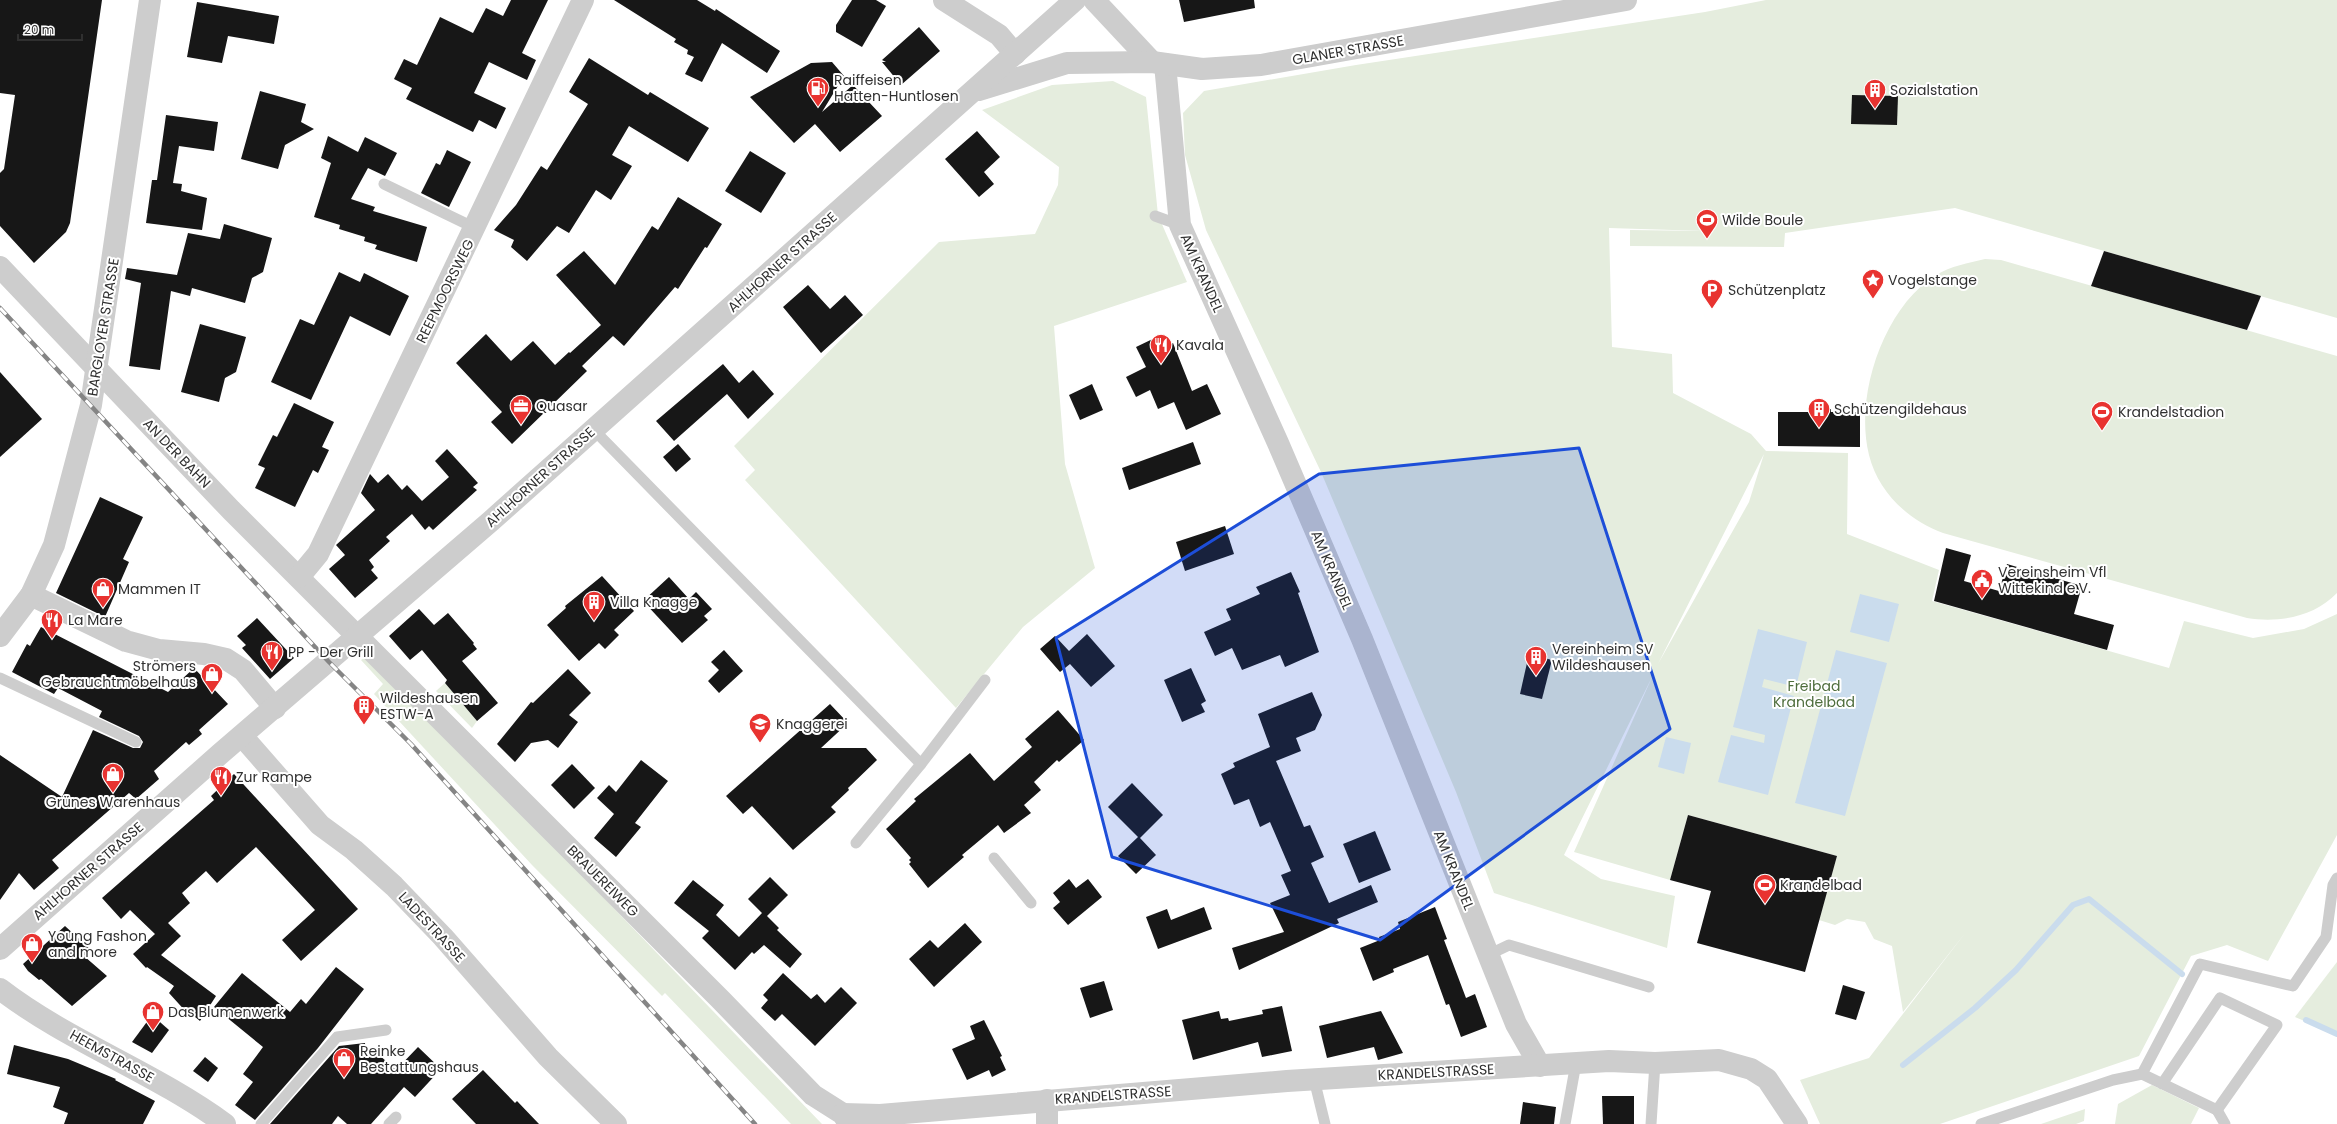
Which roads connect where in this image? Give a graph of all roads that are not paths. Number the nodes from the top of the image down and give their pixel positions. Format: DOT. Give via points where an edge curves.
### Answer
graph roads {
  1 [pos="150,0"];
  2 [pos="583,0"];
  3 [pos="944,0"];
  4 [pos="1075,0"];
  5 [pos="1094,0"];
  6 [pos="1622,0"];
  7 [pos="1015,54"];
  8 [pos="1159,63"];
  9 [pos="972,92"];
  10 [pos="384,184"];
  11 [pos="1155,216"];
  12 [pos="1180,225"];
  13 [pos="475,228"];
  14 [pos="0,267"];
  15 [pos="97,371"];
  16 [pos="593,429"];
  17 [pos="299,577"];
  18 [pos="31,595"];
  19 [pos="358,635"];
  20 [pos="0,636"];
  21 [pos="0,678"];
  22 [pos="985,680"];
  23 [pos="275,708"];
  24 [pos="242,736"];
  25 [pos="136,742"];
  26 [pos="921,764"];
  27 [pos="856,843"];
  28 [pos="994,858"];
  29 [pos="2337,878"];
  30 [pos="1031,903"];
  31 [pos="0,949"];
  32 [pos="1488,955"];
  33 [pos="1649,987"];
  34 [pos="0,989"];
  35 [pos="386,1030"];
  36 [pos="1576,1063"];
  37 [pos="1655,1063"];
  38 [pos="1540,1066"];
  39 [pos="2142,1074"];
  40 [pos="1314,1079"];
  41 [pos="2162,1084"];
  42 [pos="1047,1100"];
  43 [pos="2217,1110"];
  44 [pos="846,1119"];
  45 [pos="225,1124"];
  46 [pos="261,1124"];
  47 [pos="616,1124"];
  48 [pos="1047,1124"];
  49 [pos="1325,1124"];
  50 [pos="1565,1124"];
  51 [pos="1651,1124"];
  52 [pos="1798,1124"];
  53 [pos="1981,1124"];
  54 [pos="2225,1124"];
  1 -- 15 [label="street, BARGLOYER STRASSE"];
  2 -- 13 [label="street, REEPMOORSWEG"];
  3 -- 7 [label="street" via="1000,35"];
  4 -- 7 [label="street, AHLHORNER STRASSE"];
  5 -- 8 [label="street"];
  6 -- 8 [label="street, GLANER STRASSE" via="1261,66 1202,69"];
  7 -- 9 [label="street, AHLHORNER STRASSE"];
  8 -- 9 [label="street, GLANER STRASSE" via="1067,63"];
  8 -- 12 [label="street, AM KRANDEL"];
  9 -- 16 [label="street, AHLHORNER STRASSE"];
  10 -- 13 [label="lane"];
  11 -- 12 [label="lane"];
  12 -- 32 [label="street, AM KRANDEL" via="1362,639"];
  13 -- 17 [label="street, REEPMOORSWEG" via="318,554"];
  14 -- 15 [label="street, AN DER BAHN"];
  15 -- 17 [label="street, AN DER BAHN"];
  15 -- 18 [label="street, BARGLOYER STRASSE" via="91,405 54,545"];
  16 -- 19 [label="street, AHLHORNER STRASSE"];
  16 -- 26 [label="lane"];
  17 -- 19 [label="street, AN DER BAHN"];
  18 -- 20 [label="street, BARGLOYER STRASSE"];
  18 -- 23 [label="street" via="126,641 159,650 204,654 226,659 243,670"];
  19 -- 23 [label="street, AHLHORNER STRASSE"];
  19 -- 44 [label="street, BRAUEREIWEG" via="813,1095"];
  21 -- 25 [label="lane"];
  22 -- 26 [label="lane"];
  23 -- 24 [label="street, AHLHORNER STRASSE"];
  24 -- 31 [label="street, AHLHORNER STRASSE"];
  24 -- 47 [label="street, LADESTRASSE" via="320,825 354,850 394,886 443,937 548,1056"];
  26 -- 27 [label="lane"];
  28 -- 30 [label="lane"];
  29 -- 39 [label="lane" via="2333,885 2326,937 2292,986 2200,964"];
  32 -- 33 [label="lane" via="1509,945"];
  32 -- 38 [label="street, AM KRANDEL" via="1516,1024"];
  34 -- 45 [label="street, HEEMSTRASSE" via="24,1007 145,1073"];
  35 -- 46 [label="lane" via="337,1037"];
  36 -- 37 [label="street, KRANDELSTRASSE"];
  36 -- 38 [label="street, KRANDELSTRASSE"];
  36 -- 50 [label="lane"];
  37 -- 51 [label="lane"];
  37 -- 52 [label="street, KRANDELSTRASSE" via="1719,1060 1751,1069 1767,1079"];
  38 -- 40 [label="street, KRANDELSTRASSE"];
  39 -- 41 [label="lane"];
  39 -- 53 [label="lane" via="2113,1080"];
  40 -- 42 [label="street, KRANDELSTRASSE"];
  40 -- 49 [label="lane"];
  41 -- 43 [label="lane"];
  41 -- 43 [label="lane" via="2220,998 2277,1025"];
  42 -- 44 [label="street, KRANDELSTRASSE"];
  42 -- 48 [label="street, KRANDELSTRASSE"];
  43 -- 54 [label="lane"];
}
